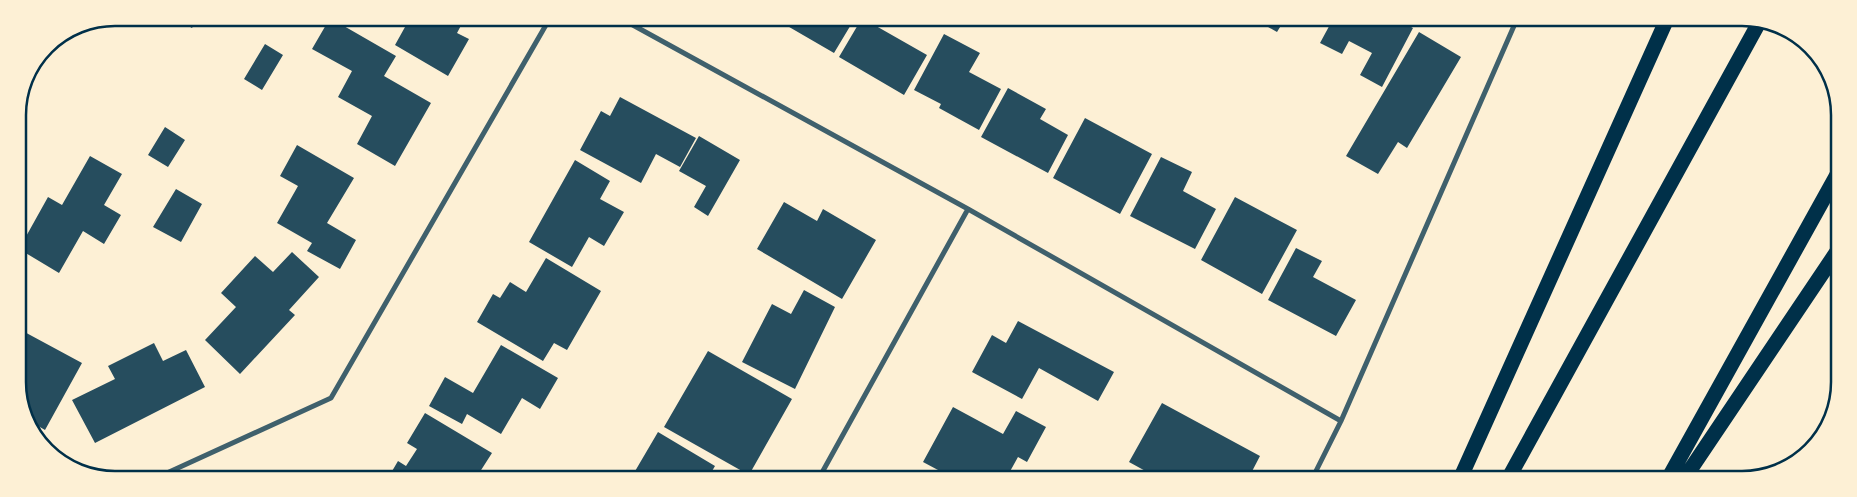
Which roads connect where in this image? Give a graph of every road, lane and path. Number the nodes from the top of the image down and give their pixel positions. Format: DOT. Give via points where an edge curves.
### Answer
graph roads {
  1 [pos="545,26"];
  2 [pos="635,26"];
  3 [pos="1514,26"];
  4 [pos="1664,26"];
  5 [pos="1756,28"];
  6 [pos="1831,186"];
  7 [pos="968,209"];
  8 [pos="1831,260"];
  9 [pos="1341,421"];
  10 [pos="171,471"];
  11 [pos="823,471"];
  12 [pos="1316,471"];
  13 [pos="1464,471"];
  14 [pos="1512,471"];
  15 [pos="1672,471"];
  16 [pos="1689,471"];
  1 -- 10 [label="street" via="331,398"];
  2 -- 7 [label="street"];
  3 -- 9 [label="street"];
  4 -- 13 [label="highway"];
  5 -- 14 [label="highway"];
  6 -- 15 [label="highway"];
  7 -- 9 [label="street"];
  7 -- 11 [label="street"];
  8 -- 16 [label="highway"];
  9 -- 12 [label="street"];
}
